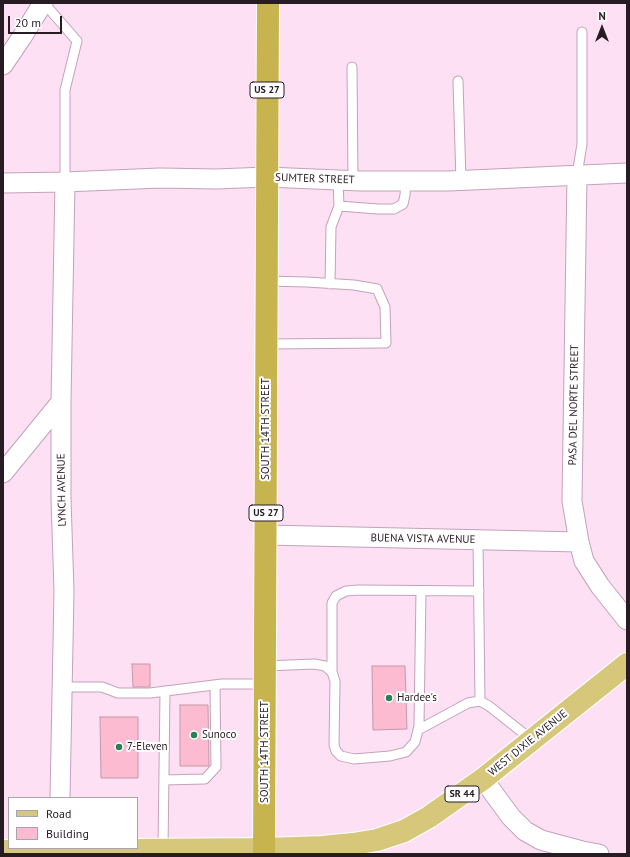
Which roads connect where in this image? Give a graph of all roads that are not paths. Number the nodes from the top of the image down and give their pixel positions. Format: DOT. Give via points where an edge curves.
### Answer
graph roads {
  1 [pos="43,3"];
  2 [pos="268,3"];
  3 [pos="582,32"];
  4 [pos="3,65"];
  5 [pos="352,67"];
  6 [pos="458,81"];
  7 [pos="627,173"];
  8 [pos="577,175"];
  9 [pos="267,177"];
  10 [pos="346,180"];
  11 [pos="406,181"];
  12 [pos="461,181"];
  13 [pos="65,182"];
  14 [pos="3,183"];
  15 [pos="339,206"];
  16 [pos="267,281"];
  17 [pos="330,284"];
  18 [pos="267,344"];
  19 [pos="61,402"];
  20 [pos="3,473"];
  21 [pos="266,535"];
  22 [pos="478,540"];
  23 [pos="579,542"];
  24 [pos="421,591"];
  25 [pos="478,591"];
  26 [pos="627,620"];
  27 [pos="627,664"];
  28 [pos="332,672"];
  29 [pos="265,675"];
  30 [pos="215,685"];
  31 [pos="62,687"];
  32 [pos="165,691"];
  33 [pos="480,701"];
  34 [pos="418,730"];
  35 [pos="532,740"];
  36 [pos="483,779"];
  37 [pos="164,780"];
  38 [pos="60,797"];
  39 [pos="60,849"];
  40 [pos="555,849"];
  41 [pos="163,850"];
  42 [pos="3,851"];
  43 [pos="264,852"];
  44 [pos="599,854"];
  1 -- 4 [label="street"];
  1 -- 13 [label="lane" via="77,41 65,90"];
  2 -- 9 [label="highway, SOUTH 14TH STREET / US 27"];
  3 -- 8 [label="lane" via="582,144"];
  5 -- 10 [label="lane"];
  6 -- 12 [label="lane"];
  7 -- 8 [label="street, SUMTER STREET"];
  8 -- 12 [label="street, SUMTER STREET"];
  8 -- 23 [label="street, PASA DEL NORTE STREET" via="572,501"];
  9 -- 10 [label="street, SUMTER STREET"];
  9 -- 13 [label="street, SUMTER STREET"];
  9 -- 16 [label="highway, SOUTH 14TH STREET / US 27"];
  10 -- 11 [label="street, SUMTER STREET"];
  10 -- 15 [label="lane"];
  11 -- 12 [label="street, SUMTER STREET"];
  11 -- 15 [label="lane" via="403,204 394,209"];
  13 -- 14 [label="street, SUMTER STREET"];
  13 -- 19 [label="street, LYNCH AVENUE"];
  15 -- 17 [label="lane" via="331,227"];
  16 -- 17 [label="lane"];
  16 -- 18 [label="highway, SOUTH 14TH STREET / US 27"];
  17 -- 18 [label="lane" via="377,289 385,307 386,343"];
  18 -- 21 [label="highway, SOUTH 14TH STREET / US 27"];
  19 -- 20 [label="street"];
  19 -- 31 [label="street, LYNCH AVENUE" via="64,591"];
  21 -- 22 [label="street, BUENA VISTA AVENUE"];
  21 -- 29 [label="highway, SOUTH 14TH STREET / US 27"];
  22 -- 23 [label="street, BUENA VISTA AVENUE"];
  22 -- 25 [label="lane"];
  23 -- 26 [label="street, PASA DEL NORTE STREET" via="584,561"];
  24 -- 25 [label="lane"];
  24 -- 28 [label="lane" via="359,590 346,591 336,596 332,603"];
  24 -- 34 [label="lane"];
  25 -- 33 [label="lane"];
  27 -- 35 [label="main road, WEST DIXIE AVENUE / SR 44"];
  28 -- 29 [label="lane" via="325,666 314,664"];
  28 -- 34 [label="lane" via="335,682 334,745 341,756 354,759 406,752 415,742"];
  29 -- 30 [label="lane"];
  29 -- 43 [label="highway, SOUTH 14TH STREET / US 27"];
  30 -- 32 [label="lane"];
  30 -- 37 [label="lane" via="216,767 205,779"];
  31 -- 32 [label="lane" via="102,687 118,694"];
  31 -- 38 [label="street, LYNCH AVENUE"];
  32 -- 37 [label="lane"];
  33 -- 34 [label="lane" via="468,703"];
  33 -- 35 [label="lane"];
  35 -- 36 [label="main road, WEST DIXIE AVENUE / SR 44"];
  36 -- 40 [label="street" via="511,817 525,830"];
  36 -- 43 [label="main road, WEST DIXIE AVENUE / SR 44" via="429,817 404,831 384,838 330,847"];
  37 -- 41 [label="lane"];
  39 -- 41 [label="main road, SR 44"];
  39 -- 42 [label="main road, SR 44"];
  40 -- 44 [label="street"];
  41 -- 43 [label="main road, SR 44"];
}
